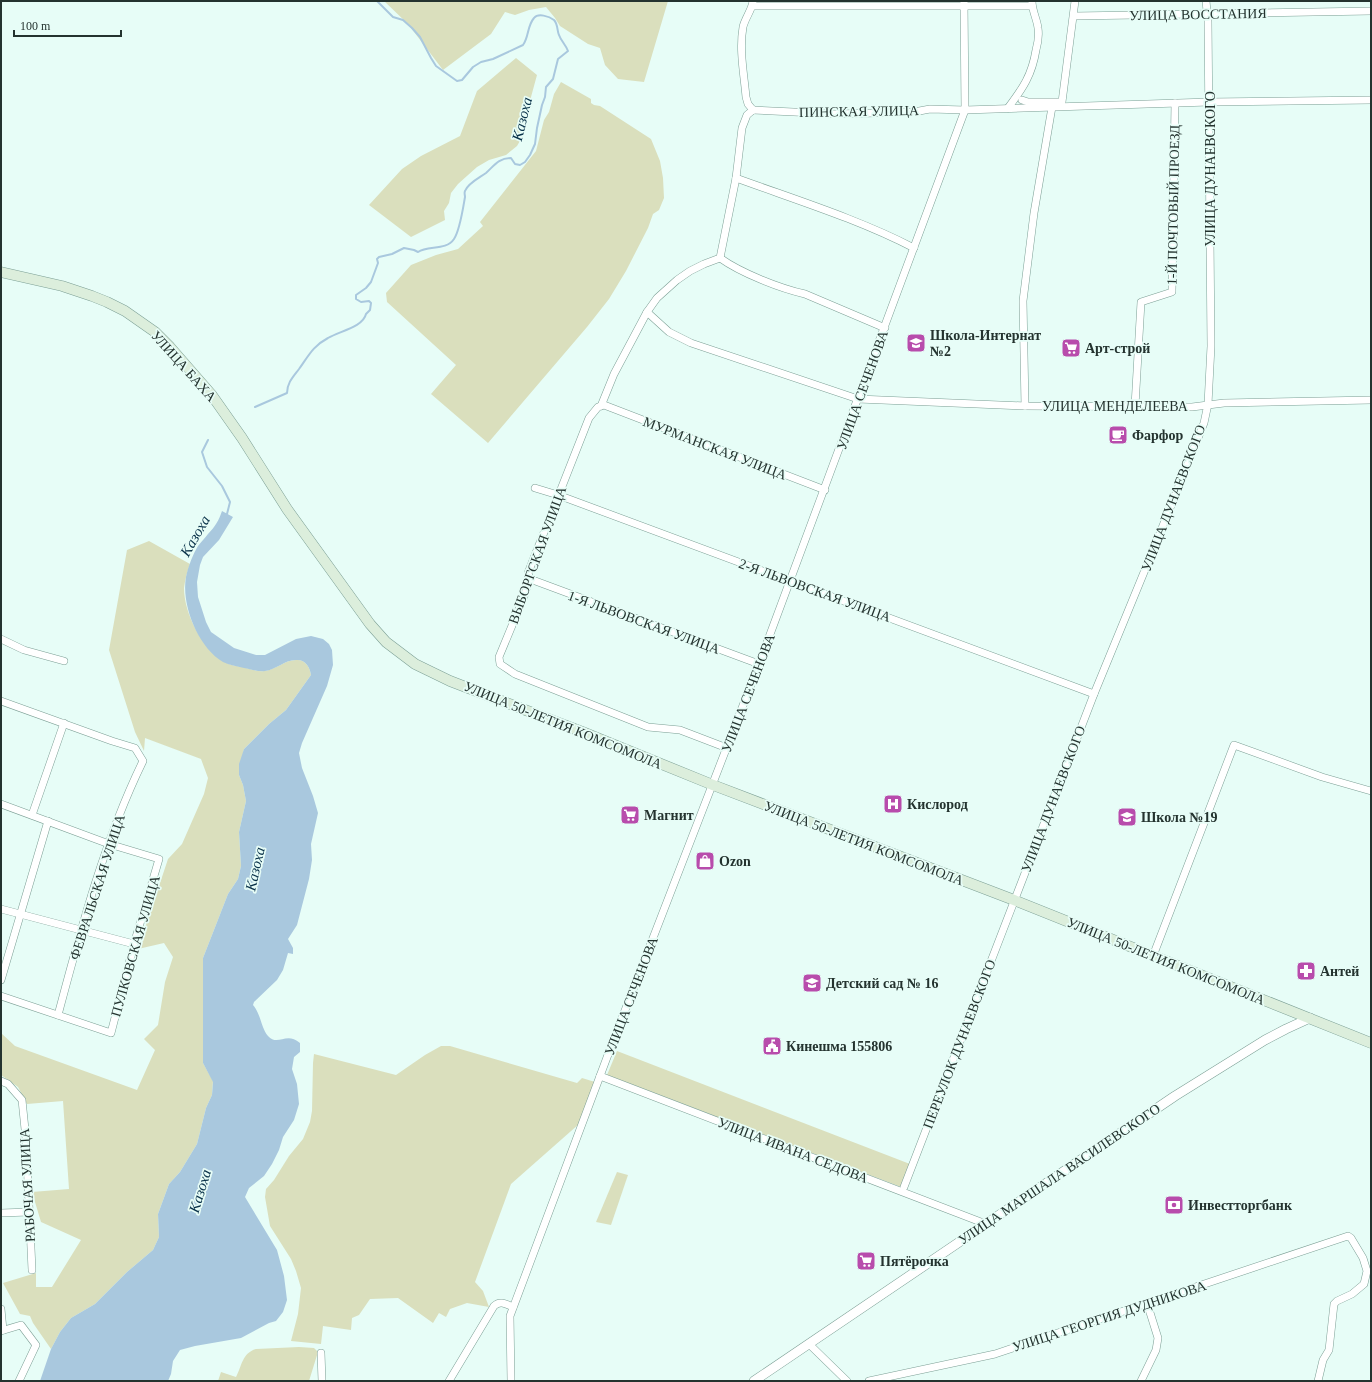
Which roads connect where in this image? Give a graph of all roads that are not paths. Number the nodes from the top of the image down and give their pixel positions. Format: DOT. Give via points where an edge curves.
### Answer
graph roads {
  1 [pos="1076,1"];
  2 [pos="1206,1"];
  3 [pos="964,3"];
  4 [pos="753,4"];
  5 [pos="1032,4"];
  6 [pos="1371,11"];
  7 [pos="1207,14"];
  8 [pos="1074,16"];
  9 [pos="1022,100"];
  10 [pos="1371,100"];
  11 [pos="1209,102"];
  12 [pos="1175,103"];
  13 [pos="1052,107"];
  14 [pos="1008,108"];
  15 [pos="753,110"];
  16 [pos="965,110"];
  17 [pos="736,178"];
  18 [pos="914,248"];
  19 [pos="720,258"];
  20 [pos="1,272"];
  21 [pos="646,312"];
  22 [pos="885,328"];
  23 [pos="858,399"];
  24 [pos="1371,400"];
  25 [pos="1208,404"];
  26 [pos="603,406"];
  27 [pos="1025,406"];
  28 [pos="1135,406"];
  29 [pos="534,488"];
  30 [pos="825,490"];
  31 [pos="558,495"];
  32 [pos="530,579"];
  33 [pos="790,581"];
  34 [pos="370,624"];
  35 [pos="1,639"];
  36 [pos="64,661"];
  37 [pos="759,664"];
  38 [pos="1094,694"];
  39 [pos="1,700"];
  40 [pos="64,723"];
  41 [pos="727,748"];
  42 [pos="713,785"];
  43 [pos="1371,791"];
  44 [pos="1,804"];
  45 [pos="32,815"];
  46 [pos="48,821"];
  47 [pos="109,844"];
  48 [pos="1014,900"];
  49 [pos="1,909"];
  50 [pos="20,914"];
  51 [pos="80,931"];
  52 [pos="134,944"];
  53 [pos="1153,956"];
  54 [pos="1,980"];
  55 [pos="1,996"];
  56 [pos="58,1015"];
  57 [pos="1310,1018"];
  58 [pos="1371,1043"];
  59 [pos="600,1076"];
  60 [pos="3,1083"];
  61 [pos="904,1187"];
  62 [pos="29,1212"];
  63 [pos="1,1213"];
  64 [pos="986,1224"];
  65 [pos="32,1270"];
  66 [pos="1147,1303"];
  67 [pos="513,1307"];
  68 [pos="1,1310"];
  69 [pos="2,1330"];
  70 [pos="809,1344"];
  71 [pos="321,1353"];
  72 [pos="19,1381"];
  73 [pos="322,1381"];
  74 [pos="449,1381"];
  75 [pos="511,1381"];
  76 [pos="754,1381"];
  77 [pos="847,1381"];
  78 [pos="869,1381"];
  79 [pos="1141,1381"];
  80 [pos="1318,1381"];
  1 -- 8 [label="street"];
  2 -- 7 [label="street, УЛИЦА ДУНАЕВСКОГО"];
  3 -- 4 [label="street"];
  3 -- 5 [label="street"];
  3 -- 16 [label="street, УЛИЦА СЕЧЕНОВА"];
  4 -- 15 [label="street" via="746,17 741,45 746,97"];
  5 -- 14 [label="street" via="1038,29 1033,66 1025,85"];
  6 -- 7 [label="street, УЛИЦА ВОССТАНИЯ"];
  7 -- 8 [label="street, УЛИЦА ВОССТАНИЯ"];
  7 -- 11 [label="street, УЛИЦА ДУНАЕВСКОГО"];
  8 -- 9 [label="street" via="1062,102"];
  10 -- 11 [label="street, ПИНСКАЯ УЛИЦА"];
  11 -- 12 [label="street, ПИНСКАЯ УЛИЦА"];
  11 -- 25 [label="street, УЛИЦА ДУНАЕВСКОГО" via="1211,346"];
  12 -- 13 [label="street, ПИНСКАЯ УЛИЦА"];
  12 -- 28 [label="street, 1-Й ПОЧТОВЫЙ ПРОЕЗД" via="1172,292 1141,302"];
  13 -- 14 [label="street, ПИНСКАЯ УЛИЦА"];
  13 -- 27 [label="street" via="1034,213 1023,301"];
  14 -- 16 [label="street, ПИНСКАЯ УЛИЦА"];
  15 -- 16 [label="street, ПИНСКАЯ УЛИЦА" via="836,114 914,112 930,109"];
  15 -- 17 [label="street" via="747,115 742,128"];
  16 -- 18 [label="street, УЛИЦА СЕЧЕНОВА"];
  17 -- 18 [label="street" via="824,209"];
  17 -- 19 [label="street"];
  18 -- 22 [label="street, УЛИЦА СЕЧЕНОВА"];
  19 -- 21 [label="street, ВЫБОРГСКАЯ УЛИЦА" via="676,280 656,298"];
  19 -- 22 [label="street" via="732,267"];
  20 -- 34 [label="main road, УЛИЦА БАХА" via="62,286 92,296 107,302 155,332 211,394 287,509"];
  21 -- 23 [label="street, УЛИЦА МЕНДЕЛЕЕВА" via="668,332 691,343"];
  21 -- 26 [label="street, ВЫБОРГСКАЯ УЛИЦА" via="614,374"];
  22 -- 23 [label="street, УЛИЦА СЕЧЕНОВА"];
  23 -- 27 [label="street, УЛИЦА МЕНДЕЛЕЕВА"];
  23 -- 30 [label="street, УЛИЦА СЕЧЕНОВА"];
  24 -- 25 [label="street, УЛИЦА МЕНДЕЛЕЕВА"];
  25 -- 28 [label="street, УЛИЦА МЕНДЕЛЕЕВА" via="1192,407"];
  25 -- 38 [label="street, УЛИЦА ДУНАЕВСКОГО" via="1204,423"];
  26 -- 30 [label="street, МУРМАНСКАЯ УЛИЦА"];
  26 -- 31 [label="street, ВЫБОРГСКАЯ УЛИЦА" via="598,407 589,418"];
  27 -- 28 [label="street, УЛИЦА МЕНДЕЛЕЕВА"];
  29 -- 31 [label="street, 2-Я ЛЬВОВСКАЯ УЛИЦА"];
  30 -- 33 [label="street, УЛИЦА СЕЧЕНОВА"];
  31 -- 32 [label="street, ВЫБОРГСКАЯ УЛИЦА" via="528,573"];
  31 -- 33 [label="street, 2-Я ЛЬВОВСКАЯ УЛИЦА"];
  32 -- 37 [label="street, 1-Я ЛЬВОВСКАЯ УЛИЦА"];
  32 -- 41 [label="street, ВЫБОРГСКАЯ УЛИЦА" via="499,657 500,664 515,674 648,727 680,730"];
  33 -- 37 [label="street, УЛИЦА СЕЧЕНОВА"];
  33 -- 38 [label="street, 2-Я ЛЬВОВСКАЯ УЛИЦА"];
  34 -- 42 [label="main road, УЛИЦА 50-ЛЕТИЯ КОМСОМОЛА" via="396,650 431,672"];
  35 -- 36 [label="street" via="24,650"];
  37 -- 41 [label="street, УЛИЦА СЕЧЕНОВА"];
  38 -- 48 [label="street, УЛИЦА ДУНАЕВСКОГО"];
  39 -- 40 [label="street"];
  40 -- 45 [label="street"];
  40 -- 47 [label="street, ФЕВРАЛЬСКАЯ УЛИЦА" via="135,748 143,761"];
  41 -- 42 [label="street, УЛИЦА СЕЧЕНОВА"];
  42 -- 48 [label="main road, УЛИЦА 50-ЛЕТИЯ КОМСОМОЛА"];
  42 -- 59 [label="street, УЛИЦА СЕЧЕНОВА"];
  43 -- 53 [label="street" via="1322,777 1234,745"];
  44 -- 45 [label="street"];
  45 -- 46 [label="street"];
  46 -- 47 [label="street"];
  46 -- 50 [label="street"];
  47 -- 51 [label="street, ФЕВРАЛЬСКАЯ УЛИЦА"];
  47 -- 52 [label="street, ПУЛКОВСКАЯ УЛИЦА" via="159,859"];
  48 -- 53 [label="main road, УЛИЦА 50-ЛЕТИЯ КОМСОМОЛА"];
  48 -- 61 [label="street, ПЕРЕУЛОК ДУНАЕВСКОГО"];
  49 -- 50 [label="street"];
  50 -- 51 [label="street"];
  50 -- 54 [label="street"];
  51 -- 52 [label="street"];
  51 -- 56 [label="street, ФЕВРАЛЬСКАЯ УЛИЦА"];
  52 -- 56 [label="street, ПУЛКОВСКАЯ УЛИЦА" via="111,1033"];
  53 -- 57 [label="main road, УЛИЦА 50-ЛЕТИЯ КОМСОМОЛА"];
  55 -- 56 [label="street"];
  57 -- 58 [label="main road, УЛИЦА 50-ЛЕТИЯ КОМСОМОЛА"];
  57 -- 64 [label="street, УЛИЦА МАРШАЛА ВАСИЛЕВСКОГО" via="1265,1040 1208,1075"];
  59 -- 64 [label="street, УЛИЦА ИВАНА СЕДОВА"];
  59 -- 67 [label="street, УЛИЦА СЕЧЕНОВА"];
  60 -- 62 [label="street, РАБОЧАЯ УЛИЦА" via="22,1100"];
  62 -- 63 [label="street"];
  62 -- 65 [label="street, РАБОЧАЯ УЛИЦА"];
  64 -- 70 [label="street, УЛИЦА МАРШАЛА ВАСИЛЕВСКОГО"];
  66 -- 78 [label="street, УЛИЦА ГЕОРГИЯ ДУДНИКОВА" via="995,1354"];
  66 -- 79 [label="street" via="1158,1338 1156,1350"];
  66 -- 80 [label="street, УЛИЦА ГЕОРГИЯ ДУДНИКОВА" via="1348,1236 1352,1238 1363,1258 1367,1271 1364,1284 1334,1304 1329,1350 1323,1360"];
  67 -- 74 [label="street" via="502,1302 494,1306"];
  67 -- 75 [label="street, УЛИЦА СЕЧЕНОВА" via="510,1316"];
  68 -- 69 [label="street"];
  69 -- 72 [label="street" via="21,1325 36,1345"];
  70 -- 76 [label="street, УЛИЦА МАРШАЛА ВАСИЛЕВСКОГО"];
  70 -- 77 [label="street"];
  71 -- 73 [label="street"];
}
